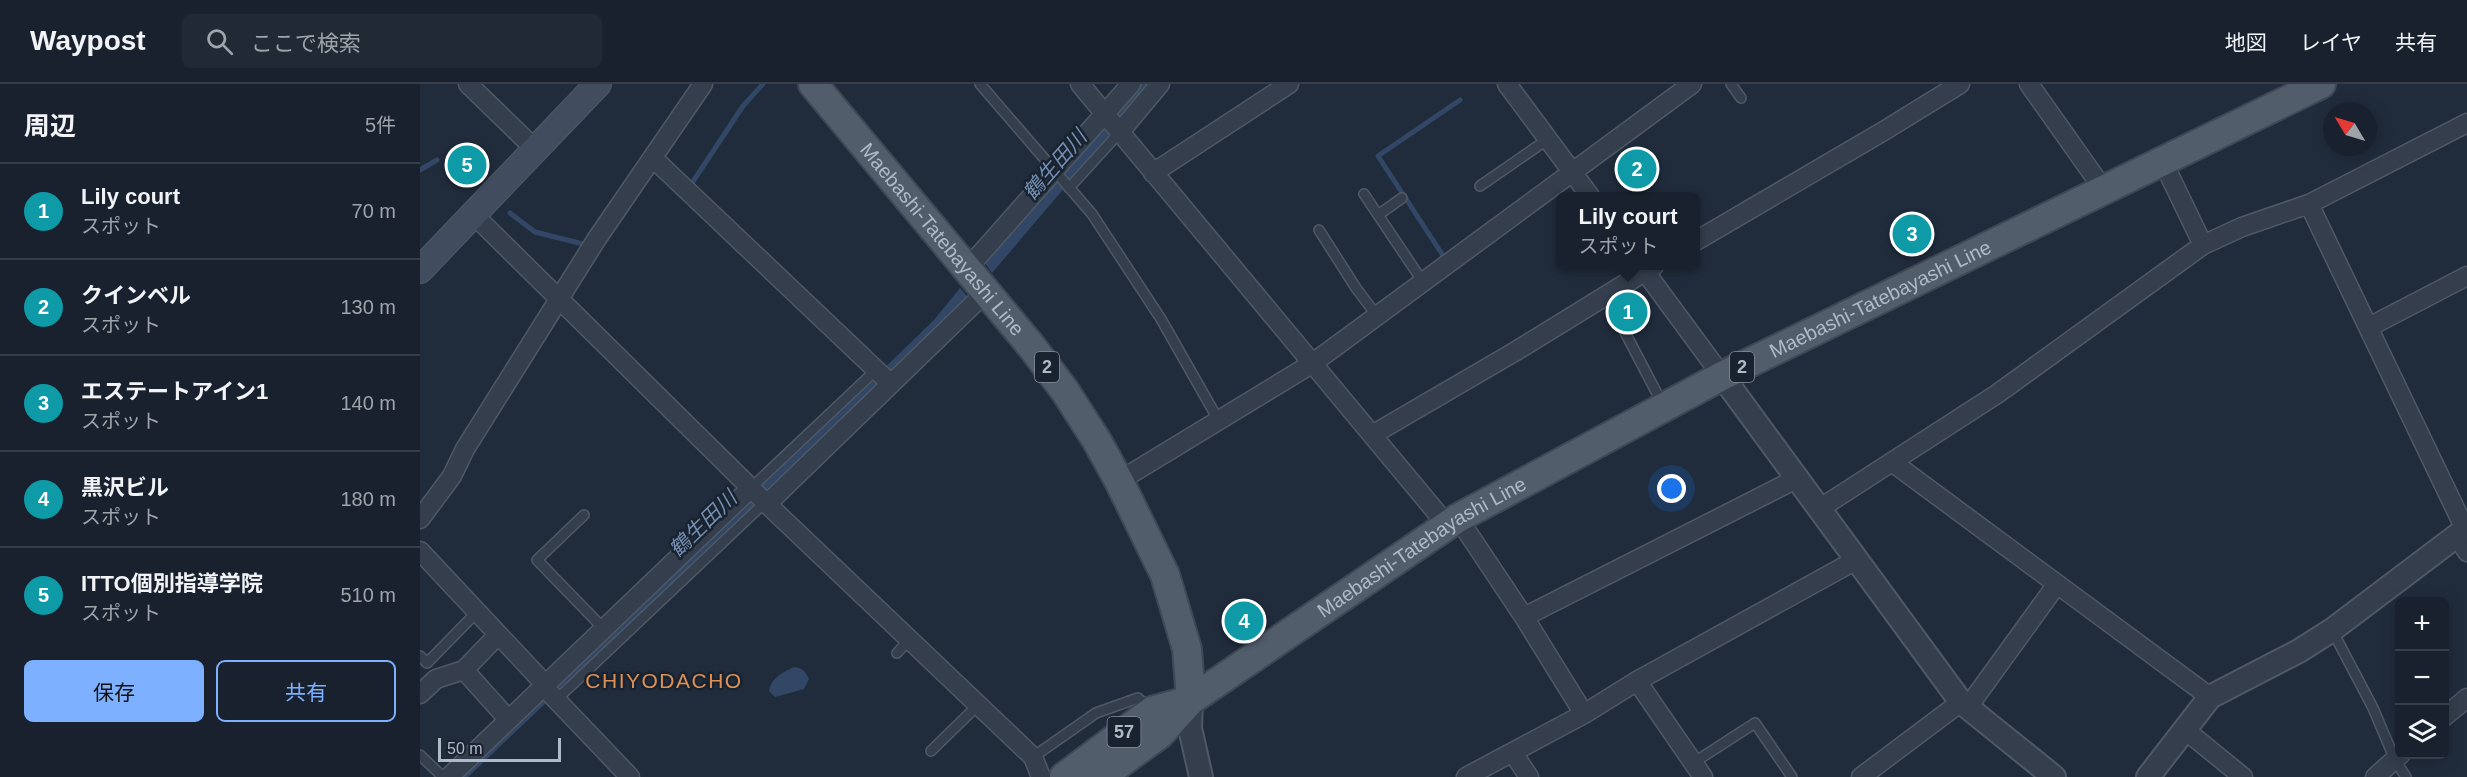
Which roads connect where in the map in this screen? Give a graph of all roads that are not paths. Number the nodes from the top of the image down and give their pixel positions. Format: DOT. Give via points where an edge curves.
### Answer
graph roads {
  1 [pos="468,84"];
  2 [pos="598,84"];
  3 [pos="702,84"];
  4 [pos="813,84"];
  5 [pos="980,84"];
  6 [pos="1080,84"];
  7 [pos="1131,84"];
  8 [pos="1160,84"];
  9 [pos="1289,84"];
  10 [pos="1508,84"];
  11 [pos="1692,84"];
  12 [pos="1731,84"];
  13 [pos="1960,84"];
  14 [pos="2029,84"];
  15 [pos="2311,87"];
  16 [pos="1741,98"];
  17 [pos="2467,123"];
  18 [pos="1112,124"];
  19 [pos="1548,139"];
  20 [pos="536,149"];
  21 [pos="653,158"];
  22 [pos="2163,162"];
  23 [pos="1572,172"];
  24 [pos="1153,173"];
  25 [pos="1056,174"];
  26 [pos="1480,186"];
  27 [pos="1069,188"];
  28 [pos="2104,190"];
  29 [pos="1587,192"];
  30 [pos="1364,194"];
  31 [pos="1402,198"];
  32 [pos="2309,204"];
  33 [pos="474,214"];
  34 [pos="1378,214"];
  35 [pos="1319,230"];
  36 [pos="1700,239"];
  37 [pos="2203,245"];
  38 [pos="967,269"];
  39 [pos="420,270"];
  40 [pos="1643,270"];
  41 [pos="1649,270"];
  42 [pos="2467,276"];
  43 [pos="1423,282"];
  44 [pos="986,292"];
  45 [pos="1606,296"];
  46 [pos="559,298"];
  47 [pos="1377,316"];
  48 [pos="2369,327"];
  49 [pos="1313,363"];
  50 [pos="883,376"];
  51 [pos="1722,376"];
  52 [pos="1664,408"];
  53 [pos="1219,421"];
  54 [pos="1372,435"];
  55 [pos="1892,462"];
  56 [pos="1798,478"];
  57 [pos="1119,481"];
  58 [pos="759,495"];
  59 [pos="1820,509"];
  60 [pos="584,515"];
  61 [pos="420,519"];
  62 [pos="1453,522"];
  63 [pos="2464,536"];
  64 [pos="420,551"];
  65 [pos="1856,560"];
  66 [pos="2057,584"];
  67 [pos="478,611"];
  68 [pos="1524,616"];
  69 [pos="604,629"];
  70 [pos="2332,630"];
  71 [pos="498,635"];
  72 [pos="909,640"];
  73 [pos="897,653"];
  74 [pos="420,656"];
  75 [pos="464,670"];
  76 [pos="1637,681"];
  77 [pos="550,693"];
  78 [pos="420,694"];
  79 [pos="2210,697"];
  80 [pos="2467,698"];
  81 [pos="1191,700"];
  82 [pos="1965,704"];
  83 [pos="978,705"];
  84 [pos="1152,711"];
  85 [pos="1584,714"];
  86 [pos="2449,714"];
  87 [pos="508,719"];
  88 [pos="2184,729"];
  89 [pos="931,751"];
  90 [pos="2395,751"];
  91 [pos="1513,753"];
  92 [pos="420,755"];
  93 [pos="1033,757"];
  94 [pos="2396,759"];
  95 [pos="2399,759"];
  96 [pos="1698,770"];
  97 [pos="443,777"];
  98 [pos="449,777"];
  99 [pos="630,777"];
  100 [pos="1041,777"];
  101 [pos="1064,777"];
  102 [pos="1101,777"];
  103 [pos="1201,777"];
  104 [pos="1466,777"];
  105 [pos="1529,777"];
  106 [pos="1792,777"];
  107 [pos="1861,777"];
  108 [pos="2054,777"];
  109 [pos="2148,777"];
  110 [pos="2243,777"];
  111 [pos="2375,777"];
  112 [pos="2406,777"];
  1 -- 20 [label="street"];
  2 -- 20 [label="main road"];
  3 -- 21 [label="street"];
  4 -- 38 [label="main road, Maebashi-Tatebayashi Line / 2"];
  5 -- 25 [label="lane"];
  6 -- 18 [label="street"];
  7 -- 18 [label="street"];
  8 -- 18 [label="street"];
  9 -- 24 [label="street"];
  10 -- 19 [label="street"];
  11 -- 23 [label="street"];
  12 -- 16 [label="lane"];
  13 -- 36 [label="street"];
  14 -- 28 [label="street"];
  15 -- 22 [label="main road, Maebashi-Tatebayashi Line / 2"];
  17 -- 32 [label="street"];
  18 -- 24 [label="street"];
  18 -- 25 [label="street"];
  18 -- 27 [label="lane"];
  19 -- 23 [label="street"];
  19 -- 26 [label="lane"];
  20 -- 33 [label="main road"];
  21 -- 46 [label="street"];
  21 -- 50 [label="street"];
  22 -- 28 [label="main road, Maebashi-Tatebayashi Line / 2"];
  22 -- 37 [label="street"];
  23 -- 29 [label="street"];
  23 -- 43 [label="street"];
  24 -- 49 [label="street"];
  25 -- 27 [label="lane"];
  25 -- 38 [label="street"];
  27 -- 53 [label="lane" via="1092,214 1161,319"];
  28 -- 51 [label="main road, Maebashi-Tatebayashi Line / 2"];
  30 -- 34 [label="lane"];
  31 -- 34 [label="lane"];
  32 -- 37 [label="street" via="2242,226"];
  32 -- 48 [label="street"];
  33 -- 39 [label="main road"];
  33 -- 46 [label="street"];
  34 -- 43 [label="lane"];
  35 -- 47 [label="lane"];
  37 -- 55 [label="street" via="1997,394"];
  38 -- 44 [label="main road, Maebashi-Tatebayashi Line / 2"];
  40 -- 45 [label="street"];
  41 -- 51 [label="street"];
  42 -- 48 [label="street"];
  43 -- 47 [label="street"];
  44 -- 50 [label="street"];
  44 -- 57 [label="main road, Maebashi-Tatebayashi Line / 2" via="1065,391"];
  45 -- 52 [label="lane"];
  45 -- 54 [label="street"];
  46 -- 58 [label="street"];
  46 -- 61 [label="street" via="452,476"];
  47 -- 49 [label="street"];
  48 -- 63 [label="street"];
  49 -- 53 [label="street"];
  49 -- 54 [label="street"];
  50 -- 58 [label="street"];
  51 -- 52 [label="main road, Maebashi-Tatebayashi Line / 2"];
  51 -- 56 [label="street"];
  52 -- 62 [label="main road, Maebashi-Tatebayashi Line / 2"];
  53 -- 57 [label="street"];
  54 -- 62 [label="street"];
  55 -- 59 [label="street"];
  55 -- 66 [label="street"];
  56 -- 59 [label="street"];
  56 -- 68 [label="street"];
  57 -- 81 [label="main road, Maebashi-Tatebayashi Line / 2" via="1165,575 1187,649"];
  58 -- 69 [label="street"];
  58 -- 72 [label="street"];
  58 -- 77 [label="lane" via="760,507 643,616"];
  59 -- 65 [label="street"];
  60 -- 69 [label="lane" via="537,560"];
  62 -- 68 [label="street"];
  62 -- 81 [label="main road, Maebashi-Tatebayashi Line / 2"];
  63 -- 70 [label="street"];
  64 -- 67 [label="street"];
  65 -- 76 [label="street"];
  65 -- 82 [label="street"];
  66 -- 79 [label="street"];
  66 -- 82 [label="street"];
  67 -- 71 [label="street"];
  67 -- 74 [label="lane" via="427,663"];
  68 -- 85 [label="street"];
  69 -- 77 [label="street"];
  70 -- 79 [label="street"];
  70 -- 90 [label="lane"];
  71 -- 75 [label="street"];
  71 -- 77 [label="street"];
  72 -- 73 [label="lane"];
  72 -- 83 [label="street"];
  75 -- 78 [label="street" via="436,679"];
  75 -- 87 [label="street"];
  76 -- 85 [label="street"];
  76 -- 96 [label="street"];
  77 -- 87 [label="street"];
  77 -- 99 [label="street"];
  79 -- 88 [label="street"];
  80 -- 86 [label="street"];
  81 -- 84 [label="main road, 57"];
  81 -- 102 [label="main road, 57" via="1160,734"];
  81 -- 103 [label="street" via="1190,729"];
  82 -- 107 [label="street"];
  82 -- 108 [label="street"];
  83 -- 89 [label="lane"];
  83 -- 93 [label="street"];
  84 -- 93 [label="lane" via="1138,698 1096,713"];
  84 -- 101 [label="main road, 57"];
  85 -- 91 [label="street"];
  87 -- 98 [label="street"];
  88 -- 109 [label="street"];
  88 -- 110 [label="street"];
  91 -- 104 [label="street"];
  91 -- 105 [label="street"];
  92 -- 97 [label="lane"];
  93 -- 100 [label="street"];
  94 -- 111 [label="street"];
  95 -- 112 [label="lane"];
  96 -- 106 [label="lane" via="1755,723"];
}
